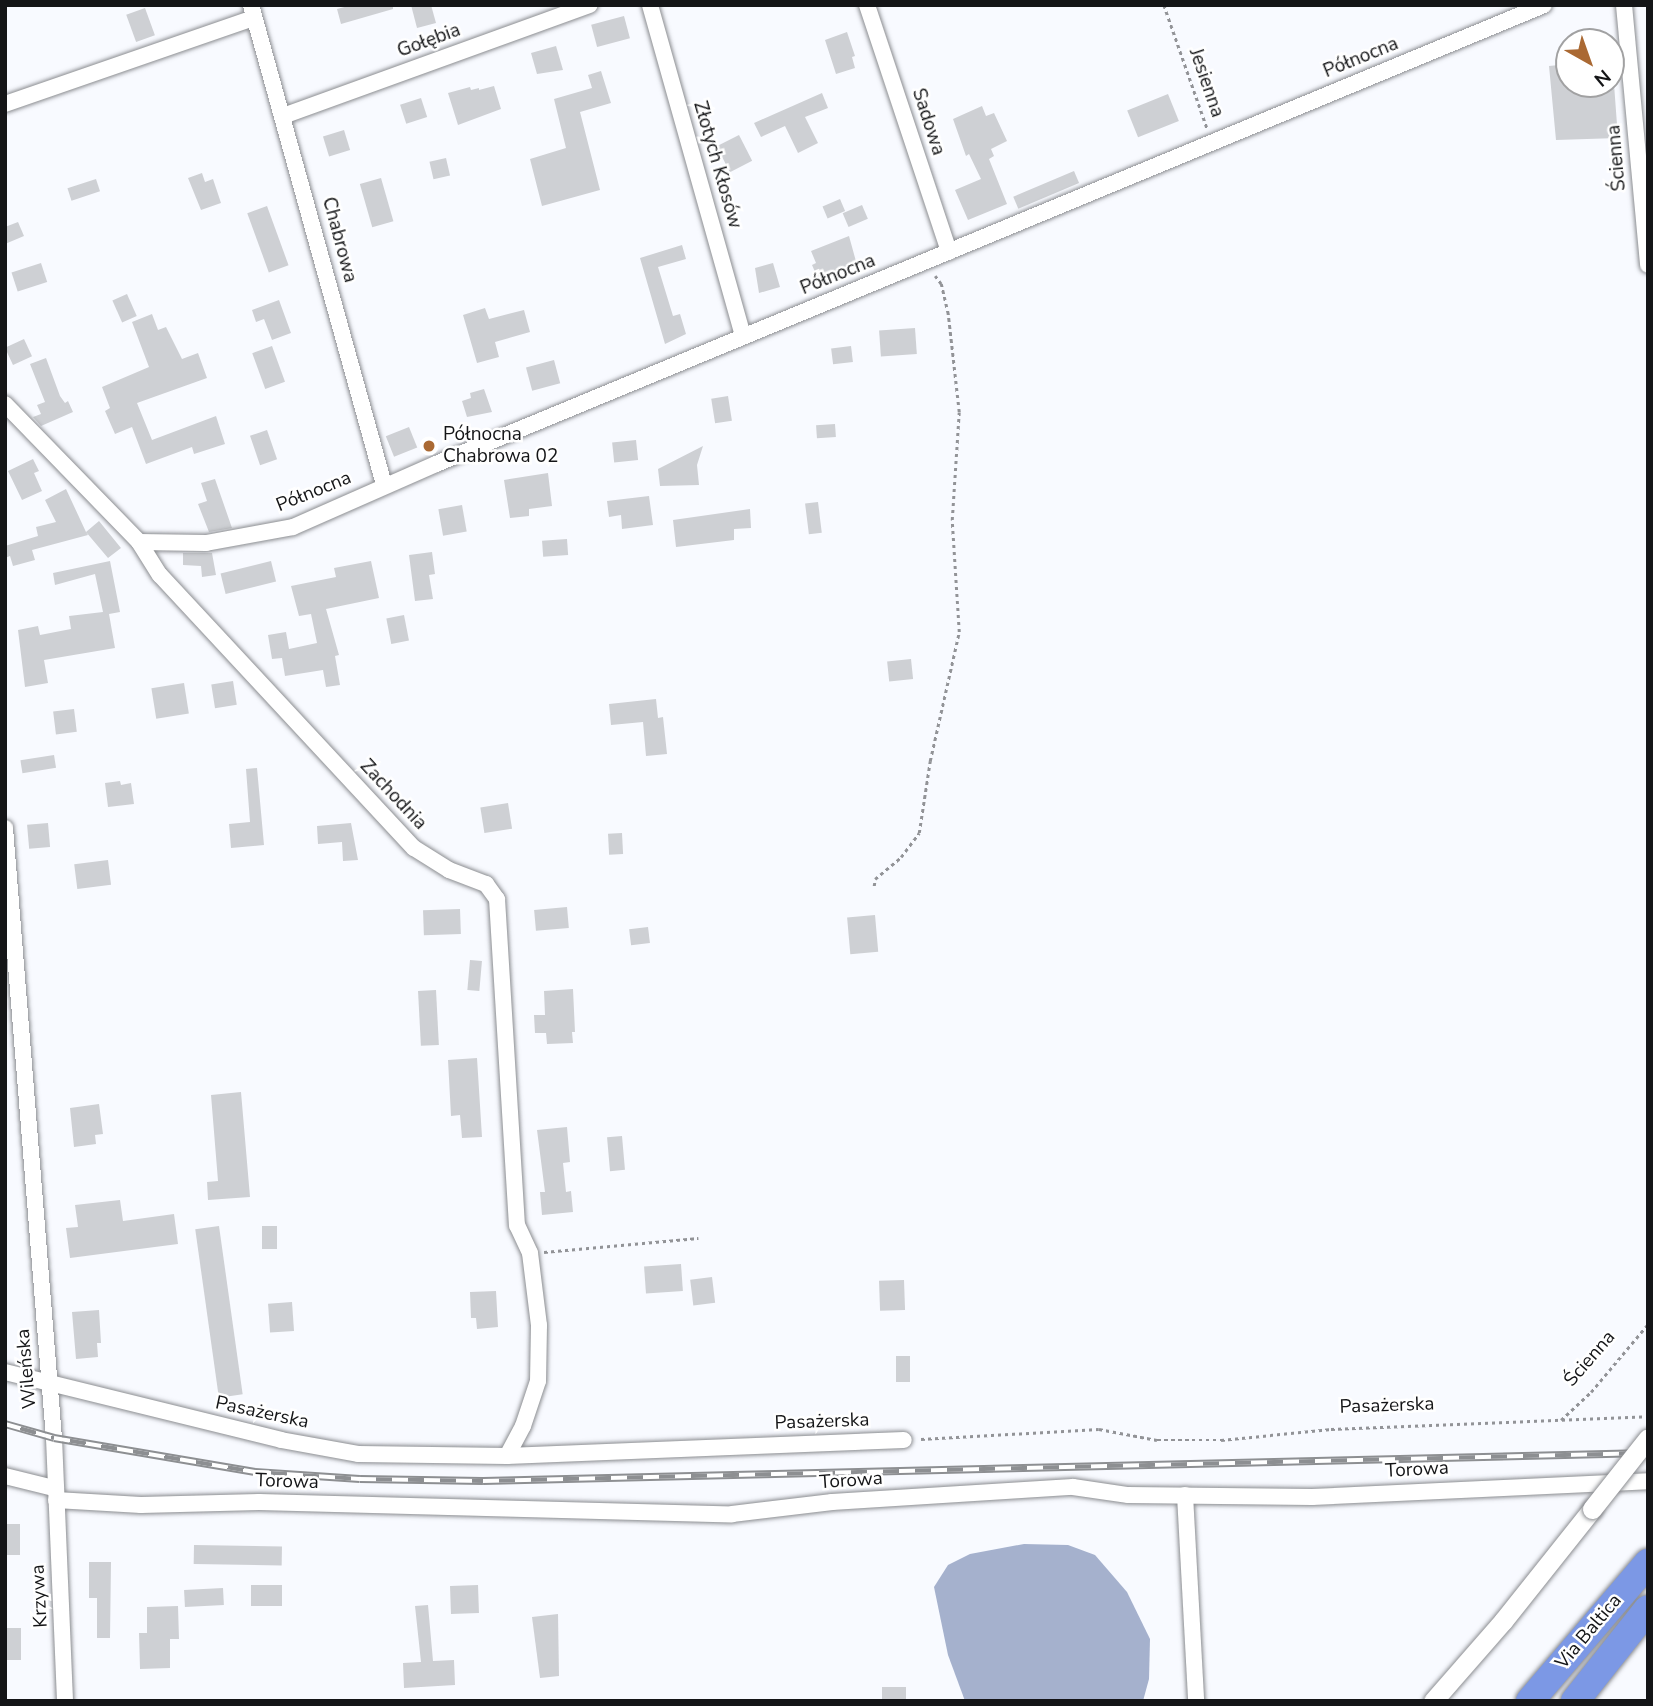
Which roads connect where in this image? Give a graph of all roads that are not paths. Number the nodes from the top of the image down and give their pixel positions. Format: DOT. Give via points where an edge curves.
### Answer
graph roads {
  1 [pos="590,5"];
  2 [pos="650,5"];
  3 [pos="867,5"];
  4 [pos="1544,5"];
  5 [pos="1623,5"];
  6 [pos="253,11"];
  7 [pos="5,104"];
  8 [pos="283,116"];
  9 [pos="949,252"];
  10 [pos="1648,265"];
  11 [pos="743,336"];
  12 [pos="5,404"];
  13 [pos="384,486"];
  14 [pos="139,542"];
  15 [pos="5,828"];
  16 [pos="5,1372"];
  17 [pos="49,1381"];
  18 [pos="1648,1438"];
  19 [pos="904,1440"];
  20 [pos="507,1456"];
  21 [pos="5,1476"];
  22 [pos="1648,1481"];
  23 [pos="55,1494"];
  24 [pos="1185,1495"];
  25 [pos="1648,1563"];
  26 [pos="1648,1609"];
  27 [pos="68,1700"];
  28 [pos="1196,1701"];
  29 [pos="1433,1701"];
  30 [pos="1530,1701"];
  31 [pos="1574,1701"];
  1 -- 8 [label="street, Gołębia"];
  2 -- 11 [label="street, Złotych Kłosów"];
  3 -- 9 [label="street, Sadowa"];
  4 -- 9 [label="street, Północna"];
  5 -- 10 [label="street, Ścienna"];
  6 -- 7 [label="street"];
  6 -- 8 [label="street, Chabrowa"];
  8 -- 13 [label="street, Chabrowa"];
  9 -- 11 [label="street, Północna"];
  11 -- 13 [label="street, Północna"];
  12 -- 14 [label="street, Zachodnia"];
  13 -- 14 [label="street, Północna" via="293,527 206,544"];
  14 -- 20 [label="street, Zachodnia" via="160,575 414,848 449,870 486,884 497,898 517,1225 530,1253 539,1325 538,1381"];
  15 -- 17 [label="street, Wileńska"];
  16 -- 17 [label="street, Pasażerska"];
  17 -- 20 [label="street, Pasażerska" via="281,1440 358,1454"];
  17 -- 23 [label="street, Wileńska"];
  18 -- 29 [label="street, bridge" via="1503,1621"];
  19 -- 20 [label="street, Pasażerska"];
  21 -- 23 [label="street, Torowa"];
  22 -- 24 [label="street, Torowa" via="1312,1497"];
  23 -- 24 [label="street, Torowa" via="141,1505 259,1502 732,1514 832,1502 1073,1487"];
  23 -- 27 [label="street, Krzywa"];
  24 -- 28 [label="street"];
  25 -- 30 [label="highway, Via Baltica"];
  26 -- 31 [label="highway, Via Baltica"];
}
